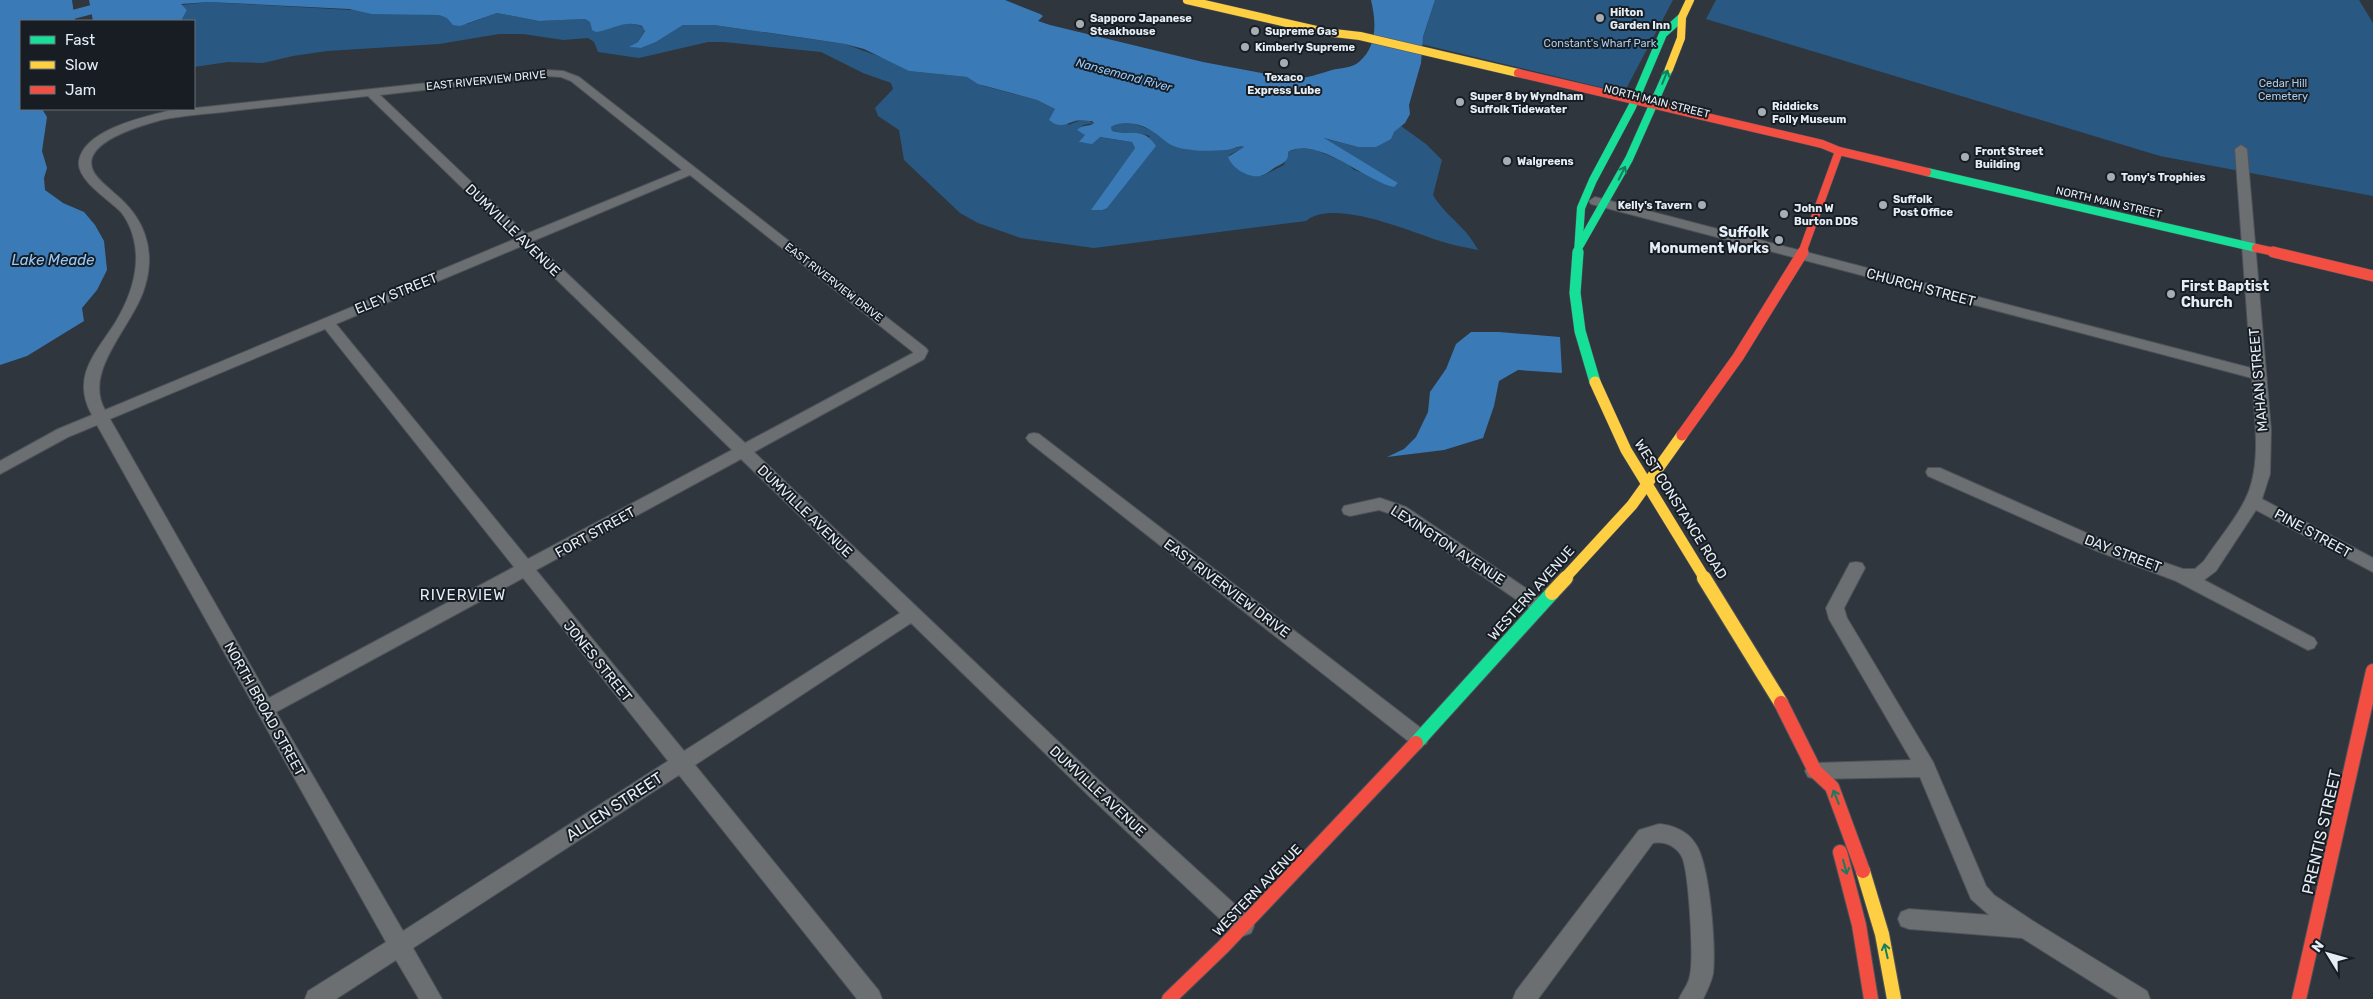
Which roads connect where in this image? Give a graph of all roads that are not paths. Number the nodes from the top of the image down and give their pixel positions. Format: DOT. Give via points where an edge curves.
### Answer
graph roads {
  1 [pos="1187,0"];
  2 [pos="1690,0"];
  3 [pos="1682,17"];
  4 [pos="370,92"];
  5 [pos="1633,104"];
  6 [pos="1653,109"];
  7 [pos="2241,149"];
  8 [pos="1838,151"];
  9 [pos="88,154"];
  10 [pos="692,170"];
  11 [pos="1585,199"];
  12 [pos="1607,204"];
  13 [pos="524,241"];
  14 [pos="1580,244"];
  15 [pos="2247,247"];
  16 [pos="1800,256"];
  17 [pos="2373,276"];
  18 [pos="327,322"];
  19 [pos="920,351"];
  20 [pos="2258,375"];
  21 [pos="100,417"];
  22 [pos="1034,438"];
  23 [pos="743,452"];
  24 [pos="0,468"];
  25 [pos="1934,472"];
  26 [pos="1647,484"];
  27 [pos="2253,501"];
  28 [pos="1350,510"];
  29 [pos="2373,566"];
  30 [pos="1856,568"];
  31 [pos="525,570"];
  32 [pos="2182,576"];
  33 [pos="1539,606"];
  34 [pos="912,614"];
  35 [pos="2308,643"];
  36 [pos="2373,672"];
  37 [pos="265,709"];
  38 [pos="1420,738"];
  39 [pos="681,763"];
  40 [pos="1926,768"];
  41 [pos="1816,778"];
  42 [pos="1835,838"];
  43 [pos="1909,919"];
  44 [pos="1243,926"];
  45 [pos="2025,928"];
  46 [pos="400,945"];
  47 [pos="316,999"];
  48 [pos="431,999"];
  49 [pos="871,999"];
  50 [pos="1168,999"];
  51 [pos="1524,999"];
  52 [pos="1690,999"];
  53 [pos="1871,999"];
  54 [pos="1894,999"];
  55 [pos="2139,999"];
  56 [pos="2299,999"];
  1 -- 5 [label="main road, NORTH MAIN STREET"];
  2 -- 3 [label="main road"];
  3 -- 5 [label="main road, WEST CONSTANCE ROAD" via="1663,34"];
  6 -- 3 [label="main road, WEST CONSTANCE ROAD, one-way" via="1681,38"];
  4 -- 9 [label="street, EAST RIVERVIEW DRIVE" via="168,115 124,128 102,140"];
  4 -- 10 [label="street, EAST RIVERVIEW DRIVE" via="546,73 563,74 575,79"];
  4 -- 13 [label="street, DUMVILLE AVENUE"];
  5 -- 6 [label="main road, NORTH MAIN STREET"];
  5 -- 11 [label="main road, WEST CONSTANCE ROAD"];
  6 -- 8 [label="main road, NORTH MAIN STREET" via="1822,144"];
  12 -- 6 [label="main road, WEST CONSTANCE ROAD, one-way"];
  7 -- 15 [label="street, MAHAN STREET"];
  8 -- 15 [label="main road, NORTH MAIN STREET"];
  8 -- 16 [label="main road, WESTERN AVENUE"];
  9 -- 21 [label="street" via="86,170 133,220 142,244 143,259 133,301 93,368 90,389"];
  10 -- 13 [label="street, ELEY STREET"];
  10 -- 19 [label="street, EAST RIVERVIEW DRIVE"];
  11 -- 12 [label="street, CHURCH STREET"];
  11 -- 14 [label="main road, WEST CONSTANCE ROAD" via="1581,208"];
  12 -- 14 [label="main road, WEST CONSTANCE ROAD"];
  12 -- 16 [label="street, CHURCH STREET"];
  13 -- 18 [label="street, ELEY STREET"];
  13 -- 23 [label="street, DUMVILLE AVENUE"];
  14 -- 26 [label="main road, WEST CONSTANCE ROAD" via="1575,293 1585,353 1608,416"];
  15 -- 17 [label="main road, NORTH MAIN STREET"];
  15 -- 20 [label="street, MAHAN STREET"];
  16 -- 20 [label="street, CHURCH STREET"];
  16 -- 26 [label="main road, WESTERN AVENUE" via="1738,357"];
  18 -- 21 [label="street, ELEY STREET"];
  18 -- 31 [label="street, JONES STREET"];
  19 -- 23 [label="street, FORT STREET" via="918,356"];
  20 -- 27 [label="street, MAHAN STREET" via="2263,430 2262,474"];
  21 -- 24 [label="street, ELEY STREET" via="37,446"];
  21 -- 37 [label="street, NORTH BROAD STREET"];
  22 -- 38 [label="street, EAST RIVERVIEW DRIVE"];
  23 -- 31 [label="street, FORT STREET"];
  23 -- 34 [label="street, DUMVILLE AVENUE"];
  25 -- 32 [label="street, DAY STREET" via="2103,547"];
  26 -- 33 [label="main road, WESTERN AVENUE" via="1632,505"];
  26 -- 41 [label="main road, WEST CONSTANCE ROAD" via="1774,688"];
  27 -- 29 [label="street, PINE STREET"];
  27 -- 32 [label="street, MAHAN STREET" via="2210,566 2199,575"];
  28 -- 33 [label="street, LEXINGTON AVENUE" via="1380,504 1400,511"];
  30 -- 40 [label="street" via="1835,608 1838,619"];
  31 -- 37 [label="street, FORT STREET"];
  31 -- 39 [label="street, JONES STREET"];
  32 -- 35 [label="street, DAY STREET"];
  33 -- 38 [label="main road, WESTERN AVENUE"];
  34 -- 39 [label="street, ALLEN STREET"];
  34 -- 44 [label="street, DUMVILLE AVENUE"];
  36 -- 56 [label="main road, PRENTIS STREET"];
  37 -- 46 [label="street, NORTH BROAD STREET"];
  38 -- 44 [label="main road, WESTERN AVENUE"];
  39 -- 46 [label="street, ALLEN STREET"];
  39 -- 49 [label="street, JONES STREET"];
  40 -- 41 [label="street"];
  40 -- 45 [label="street" via="1978,892"];
  54 -- 41 [label="main road, WEST CONSTANCE ROAD, one-way" via="1874,900 1832,787"];
  42 -- 53 [label="main road, one-way" via="1855,904 1869,971"];
  43 -- 45 [label="street"];
  44 -- 50 [label="main road, WESTERN AVENUE"];
  45 -- 55 [label="street"];
  46 -- 47 [label="street, ALLEN STREET"];
  46 -- 48 [label="street, NORTH BROAD STREET"];
  51 -- 52 [label="street" via="1646,836 1654,833 1674,837 1684,844 1693,859 1702,969 1700,982"];
}
